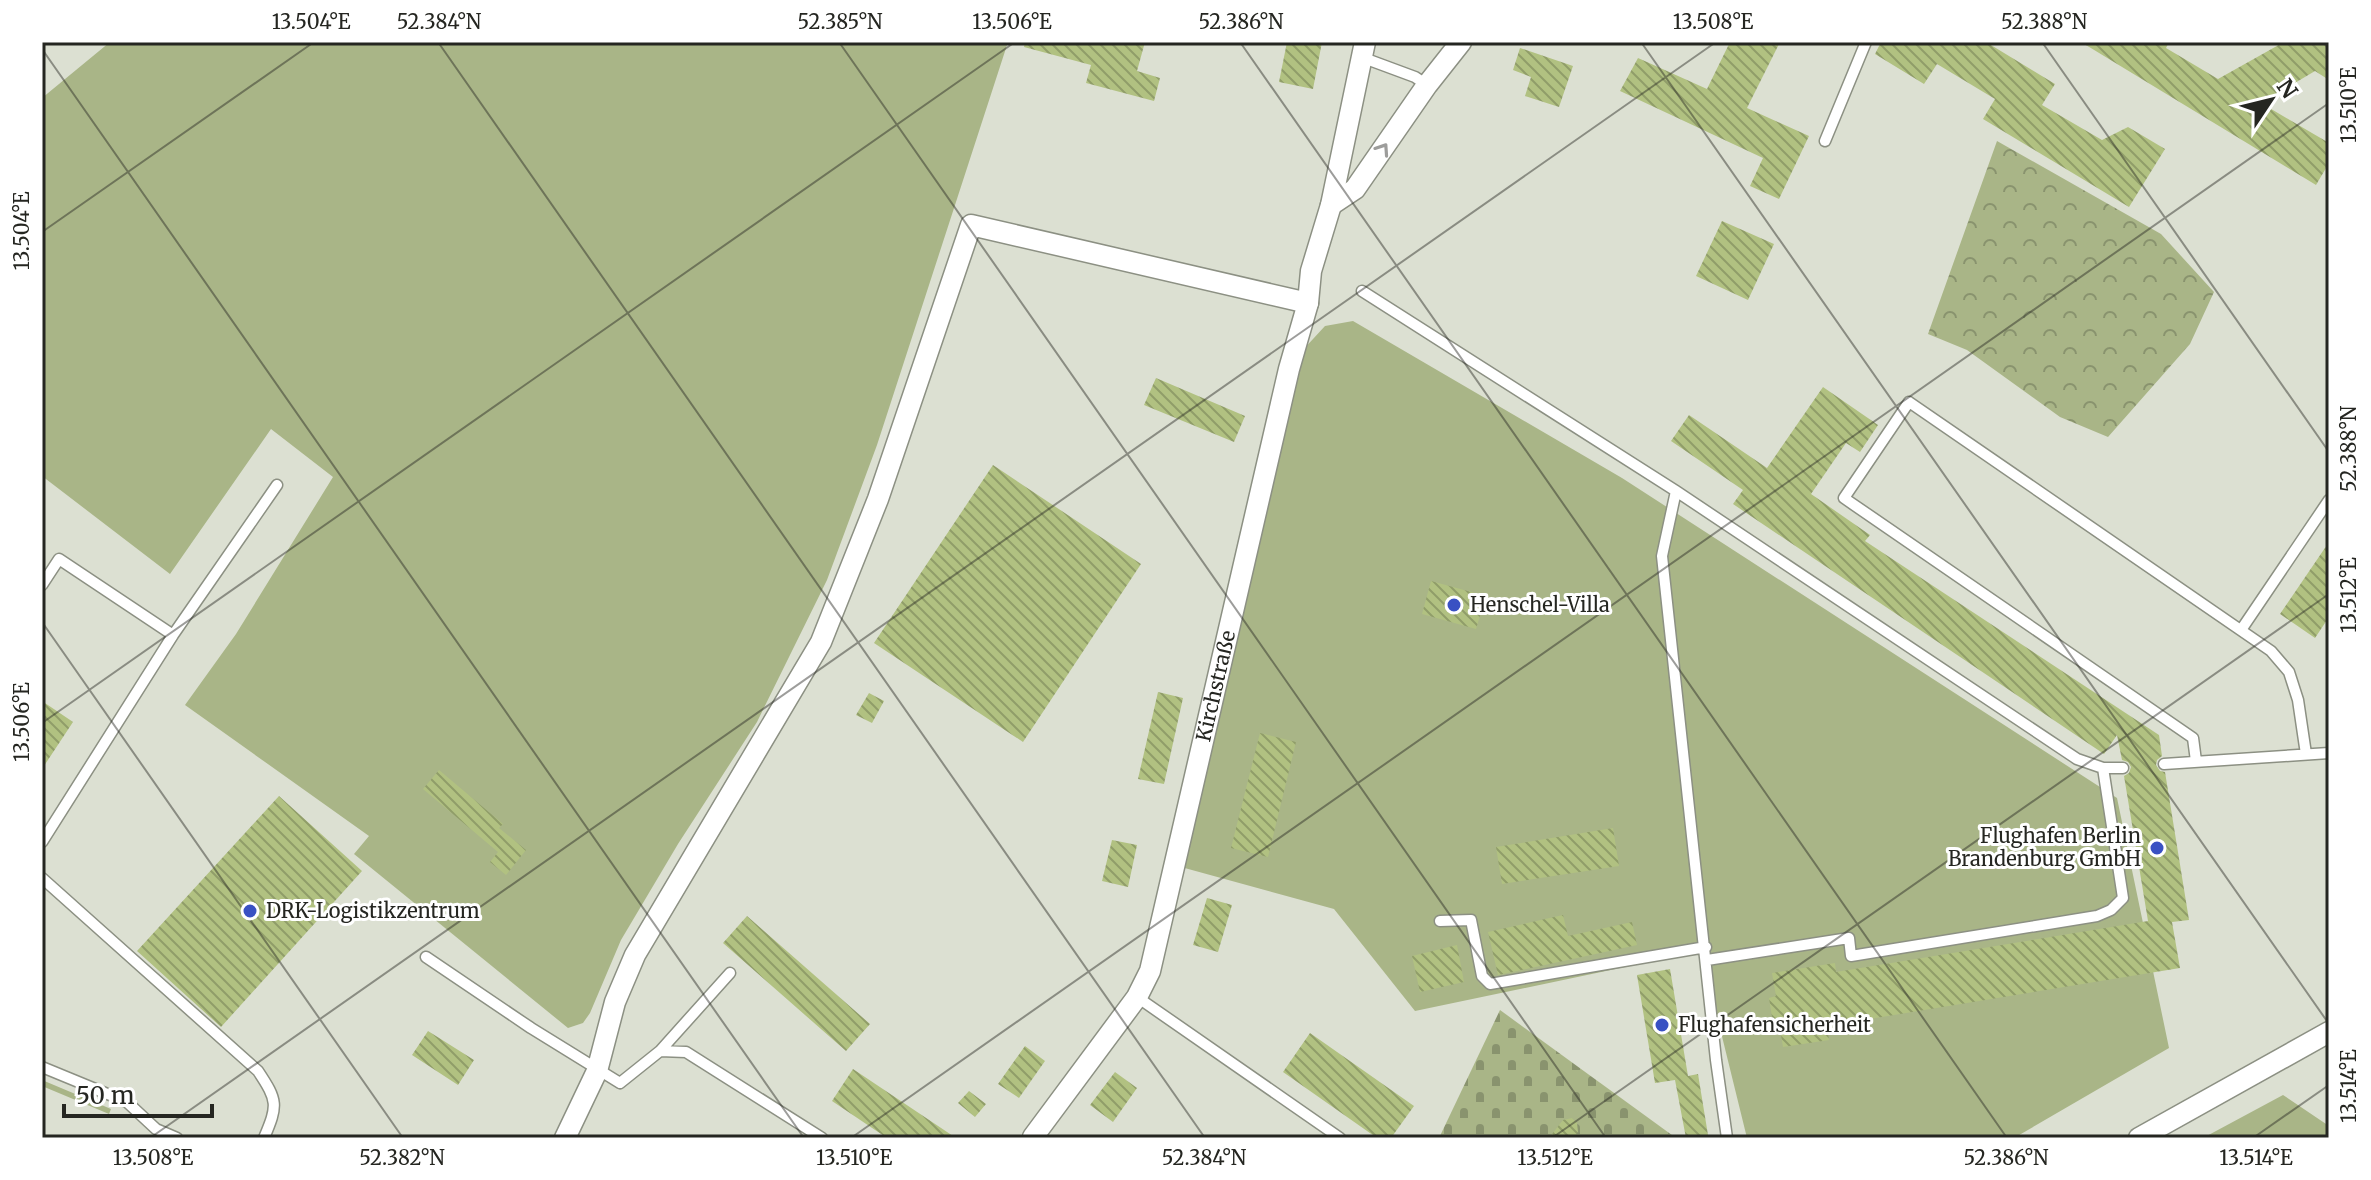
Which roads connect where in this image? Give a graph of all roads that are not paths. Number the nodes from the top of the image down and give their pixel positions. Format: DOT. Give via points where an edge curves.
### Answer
graph roads {
  1 [pos="1461,42"];
  2 [pos="1866,42"];
  3 [pos="1363,50"];
  4 [pos="1427,85"];
  5 [pos="1825,141"];
  6 [pos="1331,205"];
  7 [pos="1362,291"];
  8 [pos="1308,303"];
  9 [pos="277,485"];
  10 [pos="1676,491"];
  11 [pos="2329,500"];
  12 [pos="42,585"];
  13 [pos="2241,630"];
  14 [pos="173,635"];
  15 [pos="2329,753"];
  16 [pos="2306,754"];
  17 [pos="2196,761"];
  18 [pos="2164,764"];
  19 [pos="2103,768"];
  20 [pos="2123,768"];
  21 [pos="42,842"];
  22 [pos="42,878"];
  23 [pos="1440,921"];
  24 [pos="1706,947"];
  25 [pos="426,957"];
  26 [pos="1707,960"];
  27 [pos="730,973"];
  28 [pos="1137,997"];
  29 [pos="2329,1032"];
  30 [pos="221,1038"];
  31 [pos="236,1040"];
  32 [pos="660,1051"];
  33 [pos="42,1067"];
  34 [pos="597,1071"];
  35 [pos="1032,1137"];
  36 [pos="177,1138"];
  37 [pos="264,1138"];
  38 [pos="565,1138"];
  39 [pos="822,1138"];
  40 [pos="1340,1138"];
  41 [pos="1727,1138"];
  42 [pos="2139,1138"];
  1 -- 4 [label="street"];
  2 -- 5 [label="lane"];
  3 -- 4 [label="lane"];
  3 -- 6 [label="street, Kirchstraße"];
  6 -- 4 [label="street, one-way" via="1355,189"];
  6 -- 8 [label="street, Kirchstraße" via="1311,271"];
  7 -- 10 [label="lane"];
  8 -- 28 [label="street, Kirchstraße" via="1150,971"];
  8 -- 34 [label="street" via="971,225 878,499 821,642 635,955 615,1002"];
  9 -- 14 [label="lane"];
  10 -- 19 [label="lane" via="2077,759"];
  10 -- 24 [label="lane" via="1662,556"];
  11 -- 13 [label="lane"];
  12 -- 14 [label="lane" via="59,559"];
  13 -- 16 [label="lane" via="2289,672"];
  13 -- 17 [label="lane" via="1909,402 1844,498 2193,738"];
  14 -- 21 [label="lane"];
  15 -- 16 [label="lane"];
  16 -- 17 [label="lane"];
  17 -- 18 [label="lane"];
  19 -- 20 [label="lane"];
  19 -- 26 [label="lane" via="2123,898 2111,910 1851,956 1849,938"];
  22 -- 30 [label="lane"];
  23 -- 24 [label="lane" via="1471,920 1482,976 1490,984"];
  24 -- 26 [label="lane"];
  25 -- 34 [label="lane"];
  26 -- 41 [label="lane"];
  27 -- 32 [label="lane"];
  28 -- 35 [label="street, Kirchstraße"];
  28 -- 40 [label="lane"];
  29 -- 42 [label="street"];
  30 -- 31 [label="lane"];
  30 -- 37 [label="lane" via="258,1071 275,1097"];
  32 -- 34 [label="lane" via="620,1083"];
  32 -- 39 [label="lane" via="686,1052"];
  33 -- 36 [label="lane" via="127,1102 156,1129"];
  34 -- 38 [label="street"];
}
